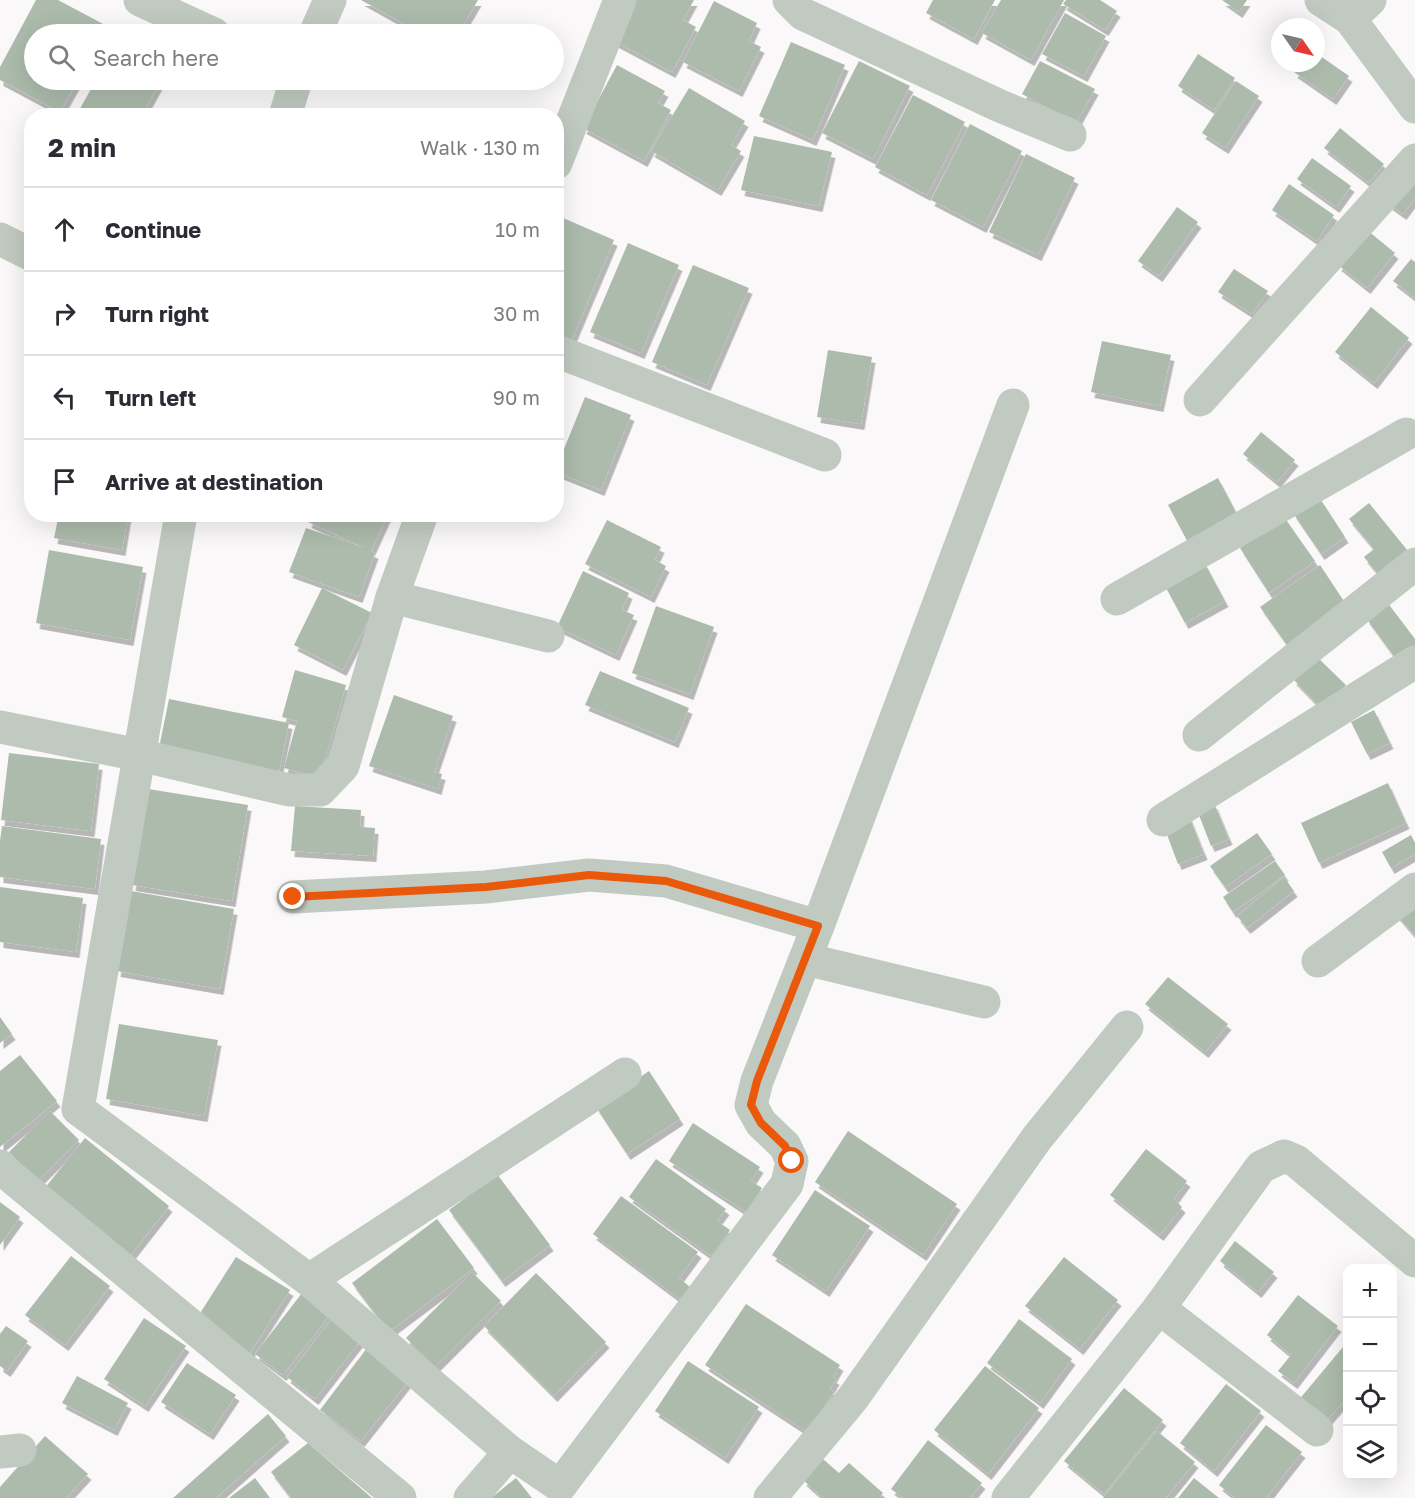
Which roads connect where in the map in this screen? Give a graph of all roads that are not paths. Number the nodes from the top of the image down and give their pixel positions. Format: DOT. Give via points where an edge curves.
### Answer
graph roads {
  1 [pos="140,0"];
  2 [pos="330,0"];
  3 [pos="620,0"];
  4 [pos="789,0"];
  5 [pos="1321,0"];
  6 [pos="1360,10"];
  7 [pos="192,24"];
  8 [pos="319,24"];
  9 [pos="293,90"];
  10 [pos="1415,107"];
  11 [pos="287,108"];
  12 [pos="1070,135"];
  13 [pos="564,143"];
  14 [pos="1415,160"];
  15 [pos="0,239"];
  16 [pos="24,251"];
  17 [pos="564,354"];
  18 [pos="1200,400"];
  19 [pos="1013,405"];
  20 [pos="1412,435"];
  21 [pos="825,455"];
  22 [pos="180,522"];
  23 [pos="419,522"];
  24 [pos="1415,564"];
  25 [pos="392,597"];
  26 [pos="1117,599"];
  27 [pos="548,636"];
  28 [pos="1415,662"];
  29 [pos="0,727"];
  30 [pos="1199,735"];
  31 [pos="139,755"];
  32 [pos="1162,820"];
  33 [pos="1415,889"];
  34 [pos="293,897"];
  35 [pos="818,926"];
  36 [pos="805,959"];
  37 [pos="1318,961"];
  38 [pos="984,1002"];
  39 [pos="1127,1027"];
  40 [pos="625,1074"];
  41 [pos="1,1171"];
  42 [pos="1415,1261"];
  43 [pos="309,1280"];
  44 [pos="1159,1308"];
  45 [pos="1317,1430"];
  46 [pos="510,1452"];
  47 [pos="565,1492"];
  48 [pos="1021,1494"];
  49 [pos="400,1498"];
  50 [pos="470,1498"];
  51 [pos="770,1498"];
  1 -- 7 [label="street"];
  2 -- 8 [label="street"];
  3 -- 13 [label="street"];
  4 -- 12 [label="street" via="803,14"];
  5 -- 6 [label="street"];
  6 -- 10 [label="street"];
  9 -- 11 [label="street"];
  14 -- 18 [label="street"];
  15 -- 16 [label="street"];
  17 -- 21 [label="street"];
  19 -- 35 [label="street"];
  20 -- 26 [label="street"];
  22 -- 31 [label="street"];
  23 -- 25 [label="street"];
  24 -- 30 [label="street"];
  25 -- 27 [label="street"];
  25 -- 31 [label="street" via="343,766 320,790 289,790"];
  28 -- 32 [label="street"];
  29 -- 31 [label="street"];
  31 -- 43 [label="street" via="78,1109"];
  33 -- 37 [label="street"];
  34 -- 35 [label="street" via="486,887 589,875 666,881"];
  35 -- 36 [label="street"];
  36 -- 38 [label="street"];
  36 -- 47 [label="street" via="751,1105 761,1123 785,1146 792,1161 787,1184"];
  39 -- 51 [label="street" via="1037,1138 854,1398"];
  40 -- 43 [label="street"];
  41 -- 49 [label="street"];
  42 -- 44 [label="street" via="1296,1161 1284,1156 1260,1167"];
  43 -- 46 [label="street"];
  44 -- 45 [label="street"];
  44 -- 48 [label="street"];
  46 -- 47 [label="street"];
  46 -- 50 [label="street"];
}
